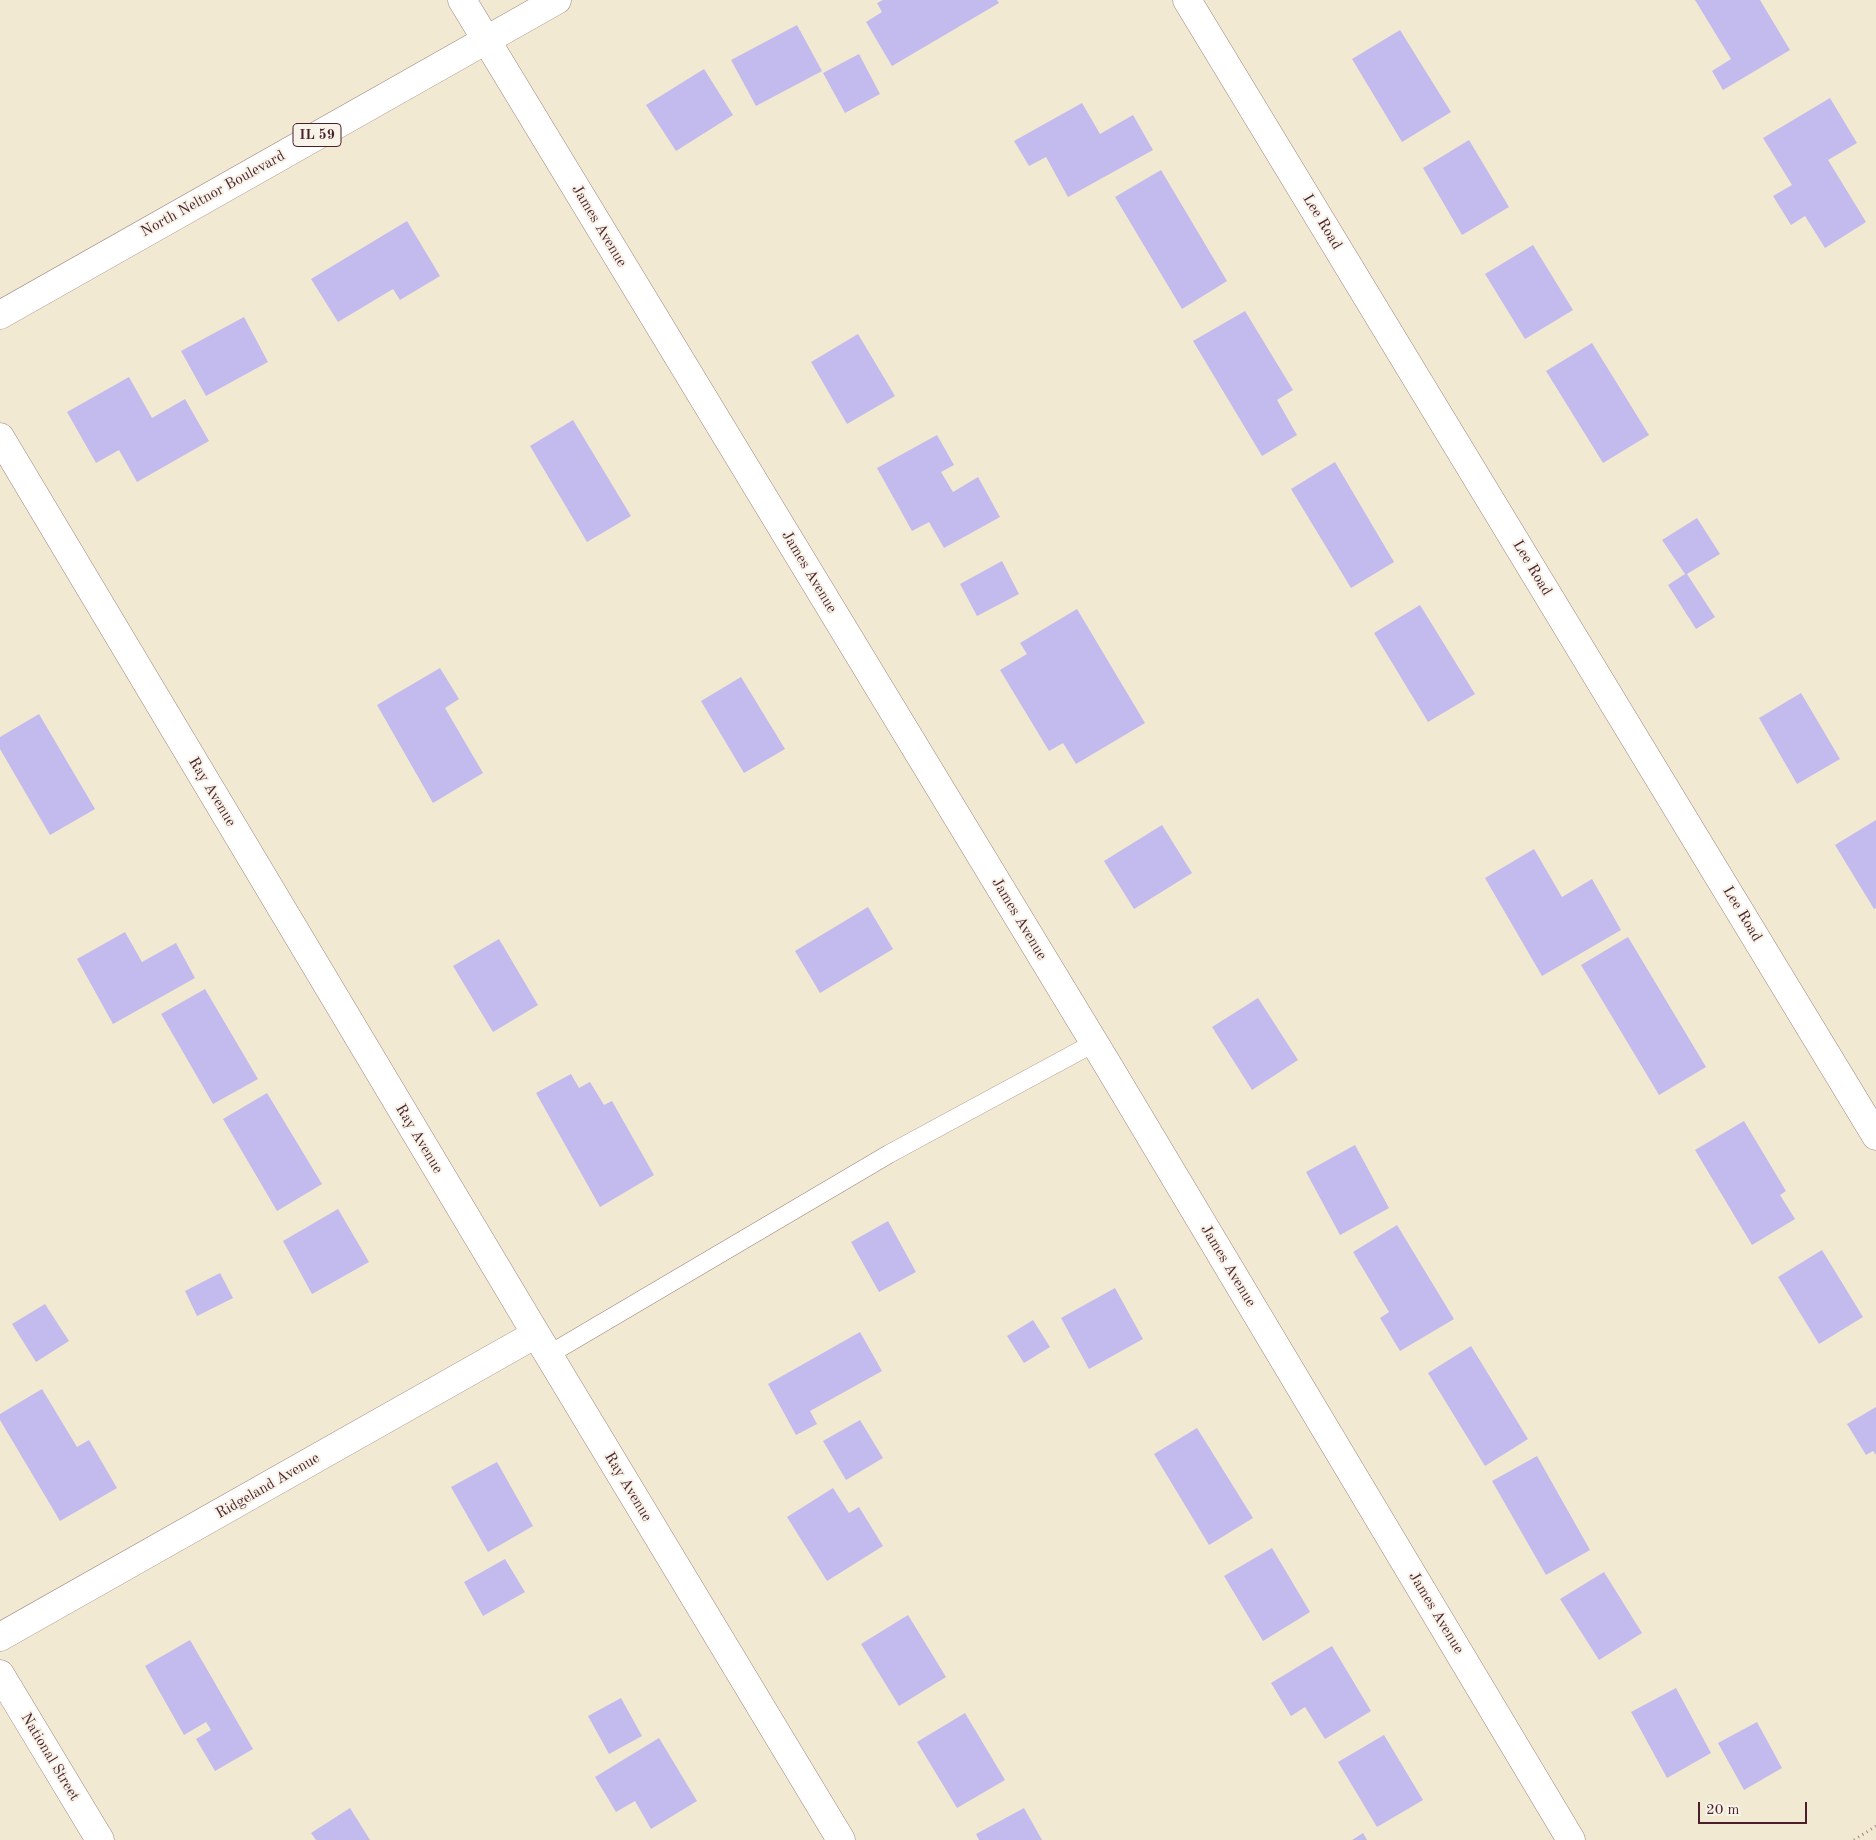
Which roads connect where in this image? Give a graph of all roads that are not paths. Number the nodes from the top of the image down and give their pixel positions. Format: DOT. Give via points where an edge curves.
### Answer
graph roads {
  1 [pos="462,0"];
  2 [pos="557,0"];
  3 [pos="1187,0"];
  4 [pos="486,40"];
  5 [pos="0,316"];
  6 [pos="0,437"];
  7 [pos="1094,1043"];
  8 [pos="1876,1136"];
  9 [pos="542,1345"];
  10 [pos="0,1638"];
  11 [pos="0,1674"];
  12 [pos="100,1840"];
  13 [pos="841,1840"];
  14 [pos="1571,1840"];
  1 -- 4 [label="street, James Avenue"];
  2 -- 4 [label="street, North Neltnor Boulevard / IL 59"];
  3 -- 8 [label="street, Lee Road"];
  4 -- 5 [label="street, North Neltnor Boulevard / IL 59"];
  4 -- 7 [label="street, James Avenue"];
  6 -- 9 [label="street, Ray Avenue"];
  7 -- 9 [label="lane"];
  7 -- 14 [label="street, James Avenue"];
  9 -- 10 [label="street, Ridgeland Avenue"];
  9 -- 13 [label="street, Ray Avenue"];
  11 -- 12 [label="street, National Street"];
}
